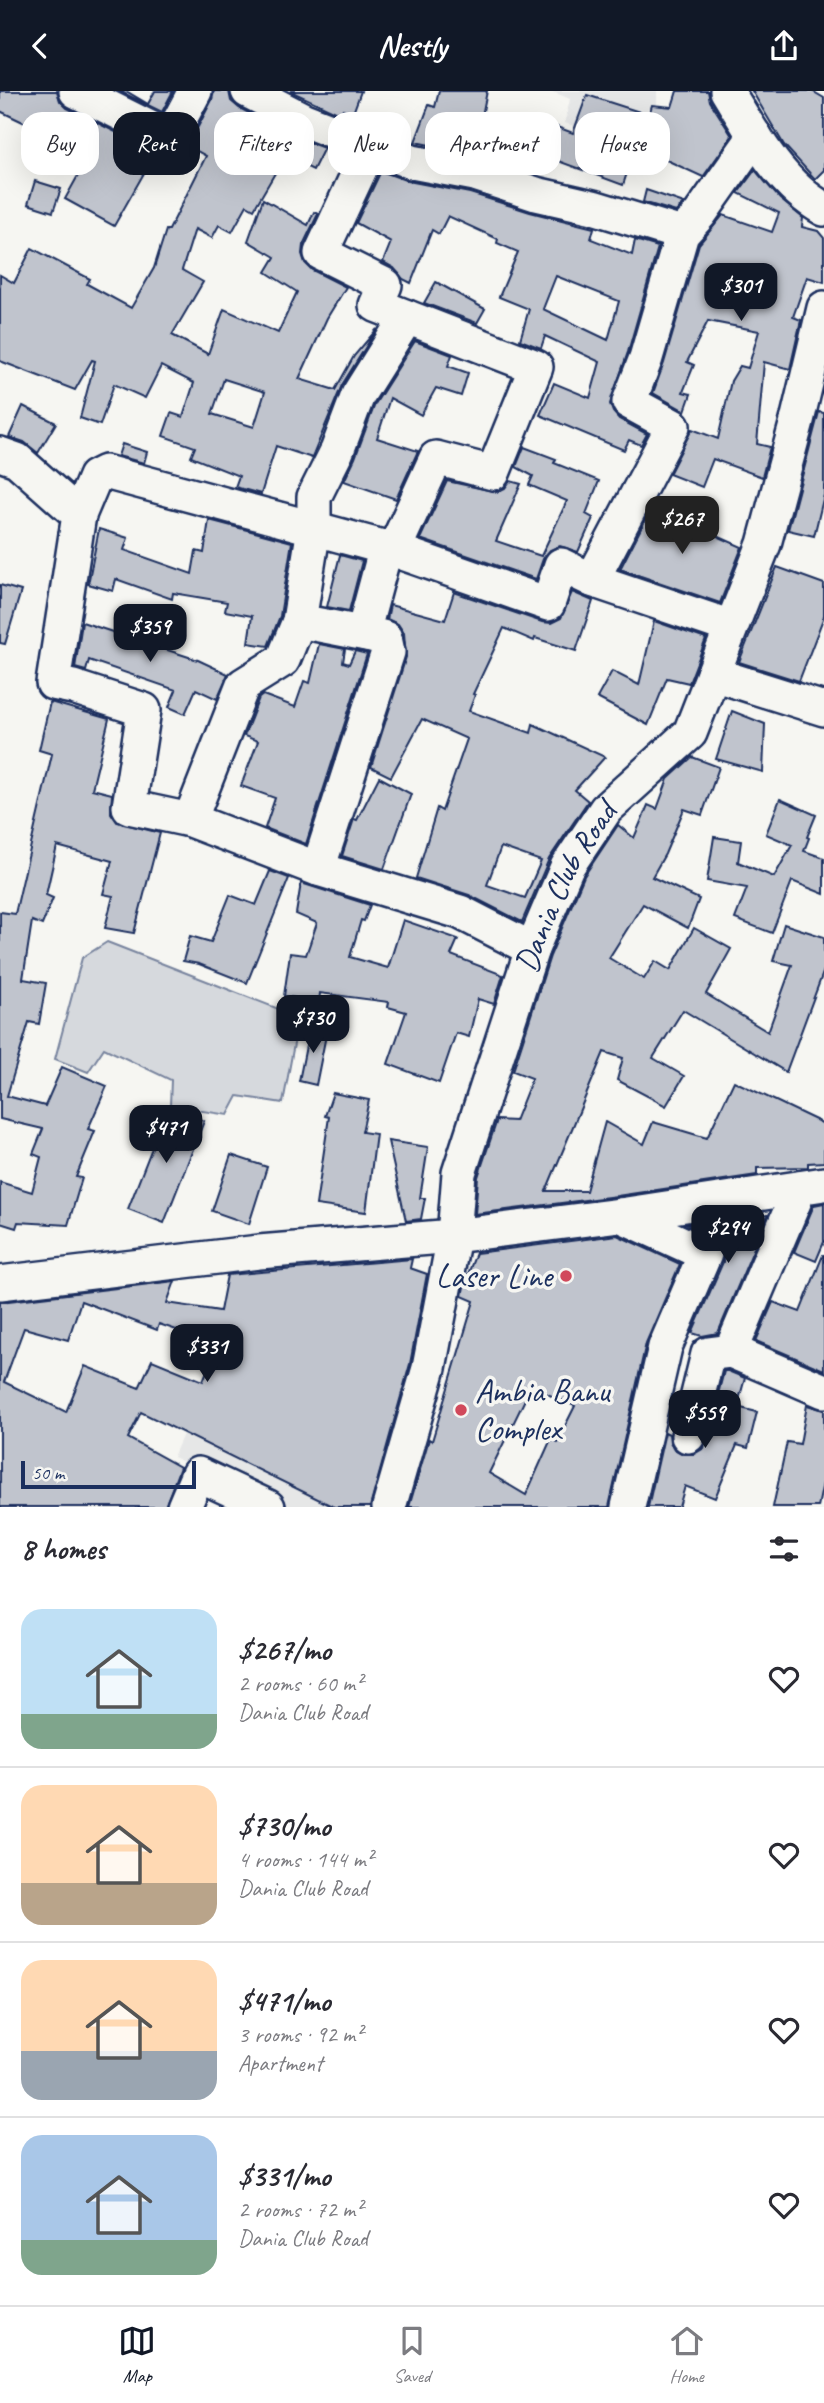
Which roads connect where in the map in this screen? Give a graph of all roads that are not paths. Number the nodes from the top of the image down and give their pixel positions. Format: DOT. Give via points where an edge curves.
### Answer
graph roads {
  1 [pos="76,91"];
  2 [pos="195,91"];
  3 [pos="248,91"];
  4 [pos="727,91"];
  5 [pos="328,129"];
  6 [pos="755,136"];
  7 [pos="411,162"];
  8 [pos="357,175"];
  9 [pos="822,201"];
  10 [pos="682,234"];
  11 [pos="824,308"];
  12 [pos="407,317"];
  13 [pos="0,454"];
  14 [pos="79,515"];
  15 [pos="314,528"];
  16 [pos="390,548"];
  17 [pos="593,580"];
  18 [pos="299,621"];
  19 [pos="731,627"];
  20 [pos="382,637"];
  21 [pos="713,674"];
  22 [pos="824,709"];
  23 [pos="190,820"];
  24 [pos="318,870"];
  25 [pos="532,949"];
  26 [pos="812,1186"];
  27 [pos="620,1215"];
  28 [pos="454,1236"];
  29 [pos="0,1283"];
  30 [pos="731,1351"];
  31 [pos="824,1391"];
  32 [pos="688,1436"];
  33 [pos="184,1507"];
  34 [pos="268,1507"];
  35 [pos="388,1507"];
  36 [pos="628,1507"];
  1 -- 2 [label="street" via="170,138"];
  3 -- 5 [label="street"];
  4 -- 6 [label="street"];
  6 -- 9 [label="street" via="787,178"];
  6 -- 10 [label="street"];
  7 -- 10 [label="street" via="475,174"];
  8 -- 12 [label="street" via="321,253 385,285 376,305"];
  10 -- 17 [label="street" via="629,402 673,426"];
  11 -- 19 [label="street, Dania Club Road" via="764,544"];
  12 -- 15 [label="street" via="358,395 314,496"];
  12 -- 16 [label="street" via="536,367 493,473 436,458"];
  13 -- 14 [label="street" via="17,460"];
  14 -- 15 [label="street" via="95,478 105,472"];
  14 -- 23 [label="street" via="53,683 144,710 130,807"];
  15 -- 16 [label="street"];
  15 -- 18 [label="street"];
  16 -- 17 [label="street" via="548,604 561,565"];
  16 -- 20 [label="street" via="363,633"];
  17 -- 19 [label="street"];
  18 -- 20 [label="street"];
  18 -- 23 [label="street" via="283,660 243,685"];
  19 -- 21 [label="street, Dania Club Road"];
  20 -- 24 [label="street" via="388,652"];
  21 -- 22 [label="street"];
  21 -- 25 [label="street, Dania Club Road" via="690,733 606,809 590,832 567,867"];
  23 -- 24 [label="street"];
  24 -- 25 [label="street" via="460,912"];
  25 -- 28 [label="street, Dania Club Road" via="458,1173"];
  26 -- 27 [label="street"];
  26 -- 30 [label="street"];
  27 -- 28 [label="street"];
  27 -- 36 [label="street" via="705,1254 666,1347"];
  28 -- 29 [label="street" via="259,1252"];
  28 -- 35 [label="street, Dania Club Road" via="429,1367"];
  30 -- 31 [label="street"];
  30 -- 32 [label="street" via="708,1354"];
  33 -- 34 [label="street" via="198,1474"];
}
